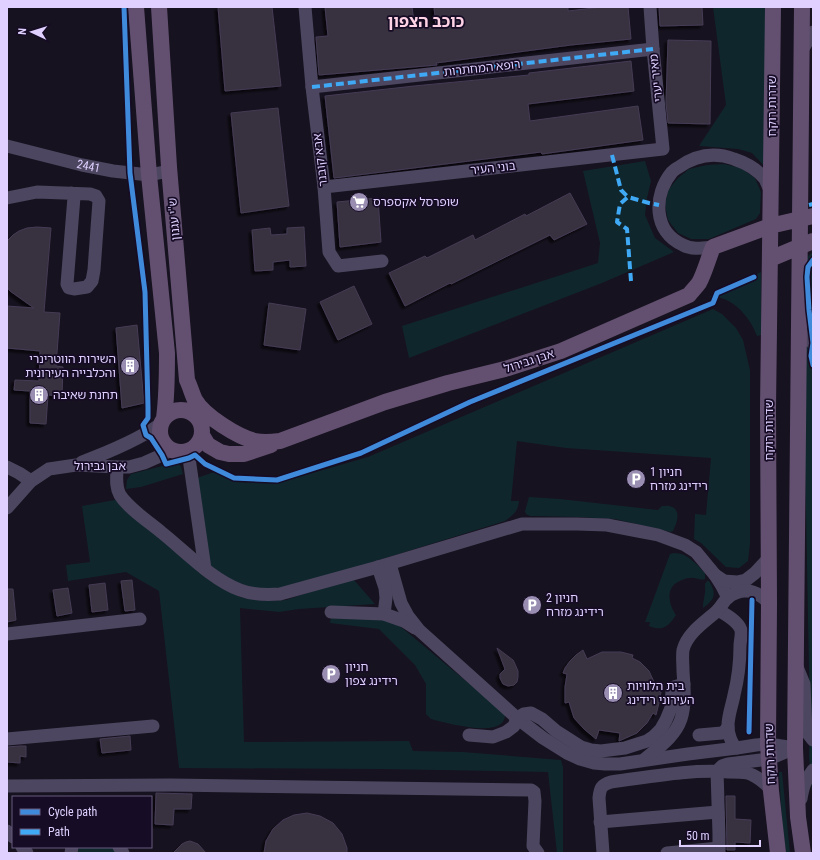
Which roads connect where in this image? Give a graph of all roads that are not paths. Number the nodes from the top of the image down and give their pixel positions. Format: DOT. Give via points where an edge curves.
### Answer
graph roads {
  1 [pos="136,7"];
  2 [pos="305,7"];
  3 [pos="650,7"];
  4 [pos="773,7"];
  5 [pos="802,7"];
  6 [pos="161,12"];
  7 [pos="813,32"];
  8 [pos="653,49"];
  9 [pos="802,50"];
  10 [pos="312,87"];
  11 [pos="7,146"];
  12 [pos="800,148"];
  13 [pos="663,149"];
  14 [pos="169,167"];
  15 [pos="149,175"];
  16 [pos="813,175"];
  17 [pos="324,187"];
  18 [pos="72,193"];
  19 [pos="772,193"];
  20 [pos="7,198"];
  21 [pos="806,217"];
  22 [pos="770,226"];
  23 [pos="806,244"];
  24 [pos="713,247"];
  25 [pos="770,259"];
  26 [pos="382,260"];
  27 [pos="179,272"];
  28 [pos="799,330"];
  29 [pos="813,343"];
  30 [pos="191,413"];
  31 [pos="216,420"];
  32 [pos="162,421"];
  33 [pos="202,435"];
  34 [pos="280,441"];
  35 [pos="176,451"];
  36 [pos="76,465"];
  37 [pos="7,467"];
  38 [pos="117,468"];
  39 [pos="31,481"];
  40 [pos="7,508"];
  41 [pos="769,558"];
  42 [pos="384,566"];
  43 [pos="205,569"];
  44 [pos="715,575"];
  45 [pos="728,598"];
  46 [pos="770,603"];
  47 [pos="718,610"];
  48 [pos="331,612"];
  49 [pos="384,614"];
  50 [pos="140,619"];
  51 [pos="418,630"];
  52 [pos="7,634"];
  53 [pos="796,662"];
  54 [pos="684,684"];
  55 [pos="517,718"];
  56 [pos="153,726"];
  57 [pos="728,727"];
  58 [pos="469,735"];
  59 [pos="699,735"];
  60 [pos="7,739"];
  61 [pos="813,740"];
  62 [pos="737,748"];
  63 [pos="795,748"];
  64 [pos="769,751"];
  65 [pos="643,761"];
  66 [pos="813,770"];
  67 [pos="717,771"];
  68 [pos="689,772"];
  69 [pos="7,786"];
  70 [pos="772,793"];
  71 [pos="718,812"];
  72 [pos="798,817"];
  73 [pos="600,822"];
  74 [pos="719,851"];
  75 [pos="538,853"];
  76 [pos="603,853"];
  77 [pos="667,853"];
  78 [pos="770,853"];
  79 [pos="778,853"];
  80 [pos="803,853"];
  1 -- 15 [label="main road, ש''י עגנון"];
  2 -- 10 [label="street, אבא קובנר"];
  3 -- 8 [label="street, מאיר יערי"];
  4 -- 19 [label="main road, שדרות רוקח"];
  5 -- 9 [label="main road"];
  6 -- 14 [label="main road, ש''י עגנון"];
  7 -- 9 [label="street"];
  8 -- 10 [label="street, רופא המחתרות"];
  8 -- 13 [label="street, מאיר יערי"];
  9 -- 12 [label="main road"];
  10 -- 17 [label="street, אבא קובנר"];
  11 -- 15 [label="street, 2441" via="82,165"];
  12 -- 16 [label="main road"];
  12 -- 21 [label="main road"];
  13 -- 17 [label="street, בוני העיר"];
  14 -- 15 [label="street, 2441" via="164,172"];
  14 -- 27 [label="main road, ש''י עגנון"];
  15 -- 32 [label="main road, ש''י עגנון" via="166,353 167,388"];
  17 -- 26 [label="street, אבא קובנר" via="329,252 338,266"];
  18 -- 18 [label="street" via="74,197 67,284 74,289 87,287 92,281 99,201 96,196 90,194"];
  18 -- 20 [label="street" via="37,192"];
  19 -- 22 [label="main road, שדרות רוקח"];
  19 -- 24 [label="street" via="765,179 756,170 728,156 698,157 673,172 665,184 659,205 659,220 664,230 683,246"];
  21 -- 22 [label="main road"];
  21 -- 23 [label="main road"];
  22 -- 24 [label="main road"];
  22 -- 25 [label="main road, שדרות רוקח"];
  23 -- 25 [label="main road"];
  23 -- 28 [label="main road"];
  24 -- 34 [label="main road, אבן גבירול" via="699,283 689,295 667,305 561,351 385,402"];
  25 -- 41 [label="main road, שדרות רוקח"];
  27 -- 30 [label="main road" via="183,382"];
  27 -- 31 [label="main road, ש''י עגנון" via="187,380 195,400"];
  28 -- 29 [label="street"];
  28 -- 53 [label="main road"];
  30 -- 32 [label="main road" via="180,410 168,414"];
  30 -- 33 [label="main road" via="200,422"];
  31 -- 34 [label="main road, אבן גבירול" via="247,439 269,443"];
  32 -- 35 [label="main road" via="161,439 166,447"];
  32 -- 36 [label="street" via="146,434 98,451"];
  33 -- 34 [label="main road" via="214,449 236,455"];
  33 -- 35 [label="main road" via="197,445 188,451"];
  35 -- 38 [label="street, אבן גבירול" via="144,463"];
  35 -- 43 [label="street" via="186,453 189,458"];
  36 -- 38 [label="street, אבן גבירול"];
  36 -- 39 [label="street, אבן גבירול" via="49,469"];
  37 -- 39 [label="street"];
  38 -- 43 [label="street" via="117,485 130,506"];
  39 -- 40 [label="street, אבן גבירול"];
  41 -- 44 [label="street" via="746,580 724,581"];
  41 -- 46 [label="main road, שדרות רוקח"];
  42 -- 43 [label="street" via="280,594 267,595 240,590"];
  42 -- 44 [label="street" via="522,524 577,524 607,525 685,544 696,552"];
  42 -- 49 [label="street"];
  42 -- 51 [label="street" via="401,603"];
  44 -- 45 [label="street"];
  45 -- 46 [label="street" via="745,591 760,595"];
  45 -- 47 [label="street"];
  46 -- 64 [label="main road, שדרות רוקח"];
  47 -- 54 [label="street" via="686,643 683,650"];
  47 -- 57 [label="street" via="735,622 741,630 740,660"];
  48 -- 49 [label="street"];
  49 -- 51 [label="street" via="404,621"];
  50 -- 52 [label="street"];
  51 -- 55 [label="street"];
  53 -- 61 [label="street" via="804,684 806,731"];
  53 -- 63 [label="main road"];
  54 -- 55 [label="street" via="672,690 671,708 654,737 625,748 591,750 581,747 537,716 524,714"];
  54 -- 65 [label="street" via="684,704 676,729 664,744"];
  55 -- 58 [label="street" via="514,726 493,737"];
  55 -- 65 [label="street" via="543,738 580,759 605,764"];
  56 -- 60 [label="street"];
  57 -- 59 [label="street" via="722,733"];
  57 -- 62 [label="street" via="732,742"];
  62 -- 64 [label="street" via="756,745"];
  62 -- 65 [label="street"];
  62 -- 68 [label="street" via="716,756"];
  63 -- 64 [label="street"];
  63 -- 72 [label="main road"];
  64 -- 67 [label="street" via="722,766"];
  64 -- 70 [label="main road, שדרות רוקח"];
  66 -- 72 [label="street" via="802,788"];
  67 -- 68 [label="street"];
  67 -- 70 [label="street" via="749,773 767,784"];
  67 -- 71 [label="street"];
  68 -- 73 [label="street" via="604,784 599,798"];
  69 -- 75 [label="street" via="171,785 531,790 534,792 535,802 533,846"];
  70 -- 78 [label="street" via="769,820"];
  70 -- 79 [label="main road, שדרות רוקח"];
  71 -- 73 [label="street"];
  71 -- 74 [label="street"];
  72 -- 80 [label="main road"];
  73 -- 76 [label="street"];
  74 -- 77 [label="street"];
}
